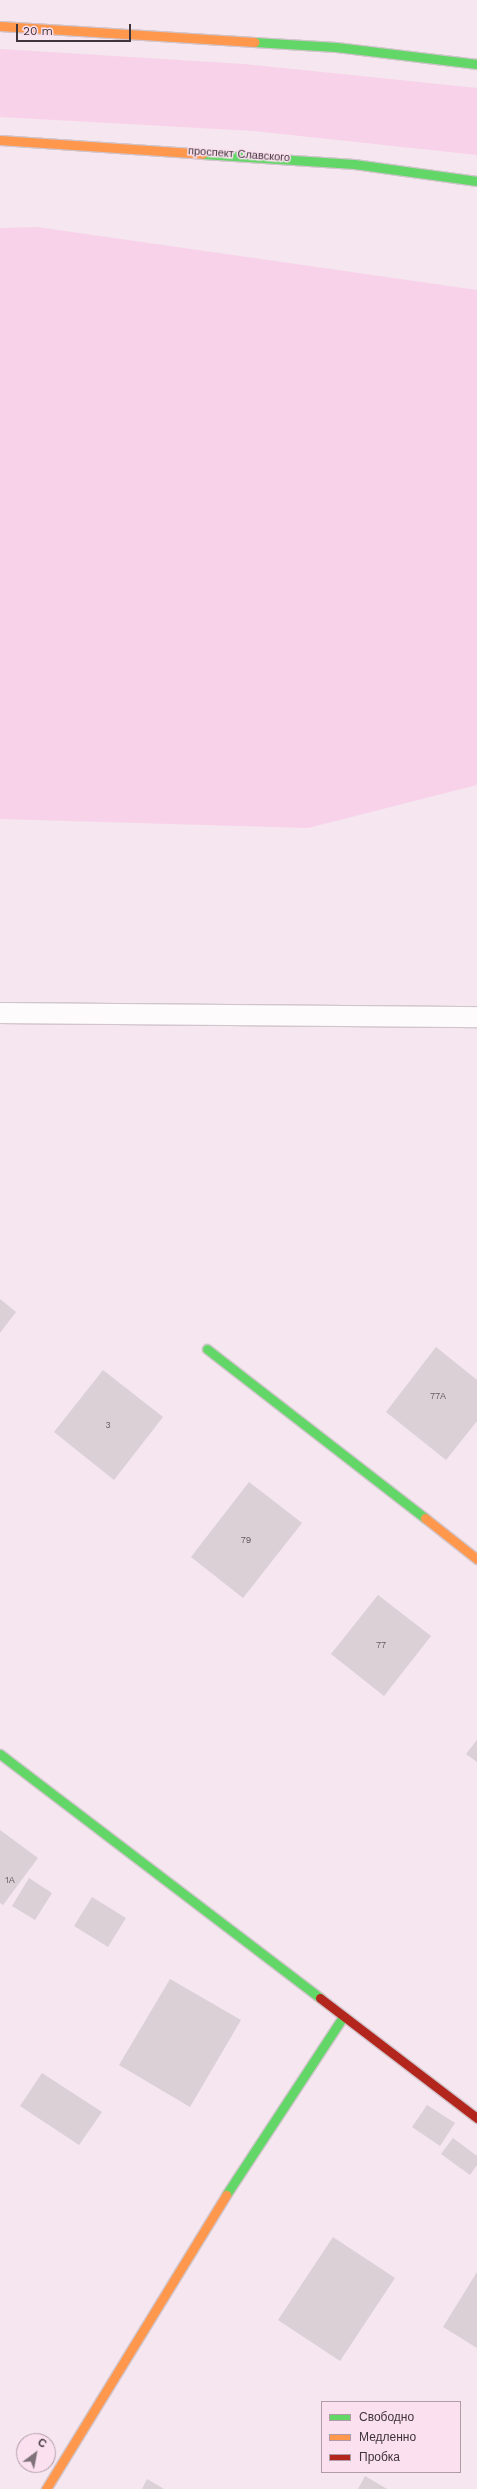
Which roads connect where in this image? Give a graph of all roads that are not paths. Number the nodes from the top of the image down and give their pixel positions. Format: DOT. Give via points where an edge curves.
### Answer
graph roads {
  1 [pos="0,26"];
  2 [pos="477,64"];
  3 [pos="0,140"];
  4 [pos="477,180"];
  5 [pos="0,1013"];
  6 [pos="477,1017"];
  7 [pos="207,1349"];
  8 [pos="477,1559"];
  9 [pos="0,1754"];
  10 [pos="343,2018"];
  11 [pos="477,2118"];
  12 [pos="46,2489"];
  1 -- 2 [label="street" via="336,47"];
  3 -- 4 [label="street, проспект Славского" via="354,164"];
  5 -- 6 [label="lane"];
  7 -- 8 [label="street"];
  9 -- 10 [label="street"];
  10 -- 11 [label="street"];
  10 -- 12 [label="street" via="226,2194"];
}
